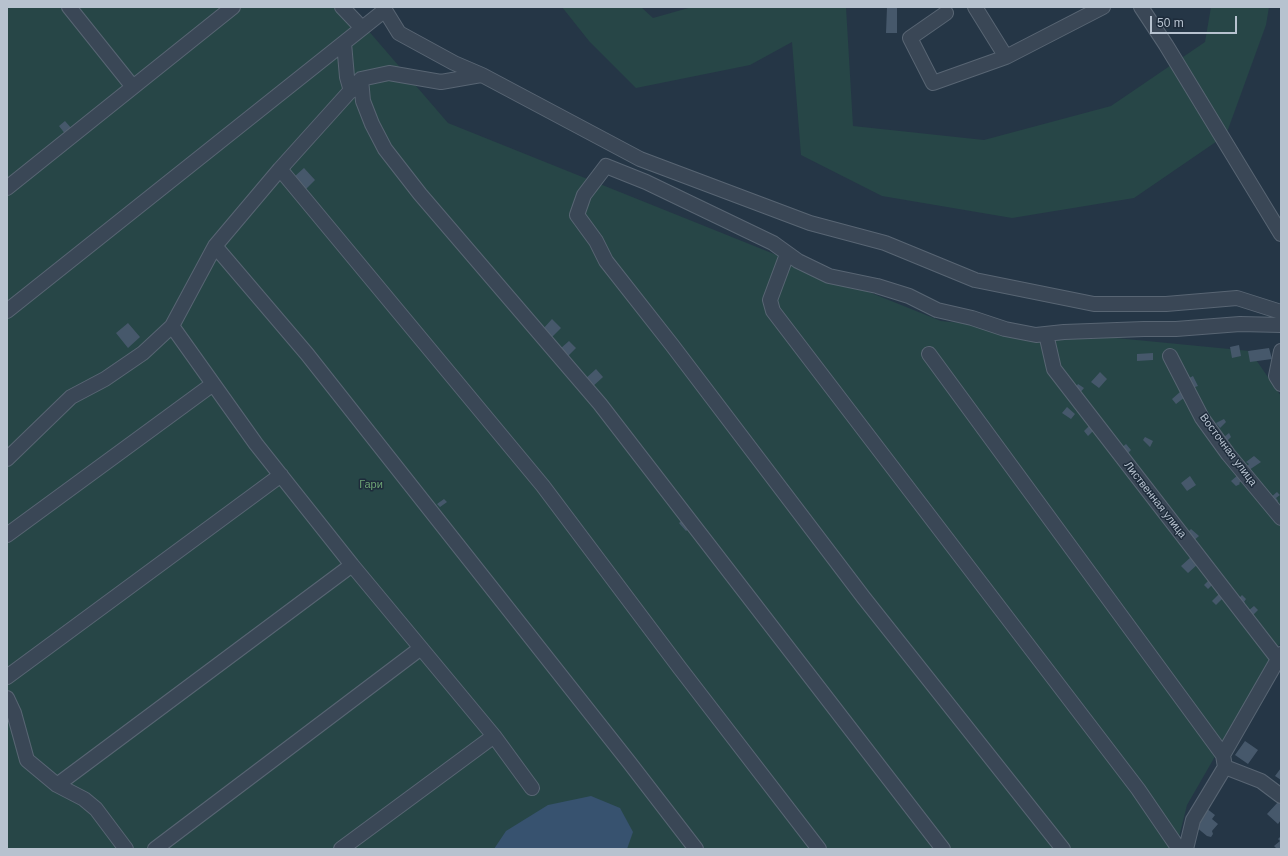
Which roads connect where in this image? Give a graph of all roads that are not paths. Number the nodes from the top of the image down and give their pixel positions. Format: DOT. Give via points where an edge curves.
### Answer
graph roads {
  1 [pos="69,7"];
  2 [pos="233,7"];
  3 [pos="342,7"];
  4 [pos="975,7"];
  5 [pos="1103,7"];
  6 [pos="1141,7"];
  7 [pos="384,9"];
  8 [pos="949,9"];
  9 [pos="362,28"];
  10 [pos="344,43"];
  11 [pos="1006,57"];
  12 [pos="482,75"];
  13 [pos="361,79"];
  14 [pos="133,87"];
  15 [pos="351,90"];
  16 [pos="280,169"];
  17 [pos="7,188"];
  18 [pos="1281,234"];
  19 [pos="215,246"];
  20 [pos="786,257"];
  21 [pos="7,311"];
  22 [pos="1281,312"];
  23 [pos="1281,325"];
  24 [pos="172,326"];
  25 [pos="1046,334"];
  26 [pos="1281,351"];
  27 [pos="928,354"];
  28 [pos="1170,356"];
  29 [pos="213,384"];
  30 [pos="1281,384"];
  31 [pos="7,459"];
  32 [pos="281,475"];
  33 [pos="1281,518"];
  34 [pos="7,535"];
  35 [pos="352,565"];
  36 [pos="421,648"];
  37 [pos="1280,656"];
  38 [pos="7,677"];
  39 [pos="7,698"];
  40 [pos="494,736"];
  41 [pos="1224,761"];
  42 [pos="57,785"];
  43 [pos="532,788"];
  44 [pos="1281,796"];
  45 [pos="126,849"];
  46 [pos="155,849"];
  47 [pos="341,849"];
  48 [pos="696,849"];
  49 [pos="819,849"];
  50 [pos="943,849"];
  51 [pos="1062,849"];
  52 [pos="1179,849"];
  53 [pos="1186,849"];
  1 -- 14 [label="street"];
  2 -- 14 [label="street"];
  3 -- 9 [label="street"];
  4 -- 11 [label="street"];
  5 -- 11 [label="street"];
  6 -- 18 [label="street"];
  7 -- 9 [label="street"];
  7 -- 12 [label="street" via="399,33"];
  8 -- 11 [label="street" via="910,38 933,83"];
  9 -- 10 [label="street"];
  10 -- 15 [label="street" via="347,77"];
  10 -- 21 [label="street"];
  12 -- 13 [label="street" via="441,82 389,73"];
  12 -- 22 [label="street" via="640,159 810,223 885,243 975,280 1094,304 1166,304 1237,298"];
  13 -- 15 [label="street"];
  13 -- 50 [label="street" via="363,100 385,149 420,194 600,404"];
  14 -- 17 [label="street"];
  15 -- 16 [label="street"];
  16 -- 19 [label="street"];
  16 -- 49 [label="street" via="544,486"];
  19 -- 24 [label="street"];
  19 -- 48 [label="street" via="307,354"];
  20 -- 52 [label="street" via="770,300 773,311 1138,789"];
  23 -- 25 [label="street" via="1240,324 1176,330"];
  24 -- 29 [label="street"];
  24 -- 31 [label="street" via="143,353 105,379 71,397"];
  25 -- 37 [label="street, Лиственная улица" via="1054,369"];
  25 -- 51 [label="street" via="1036,335 1005,329 937,310 909,296 877,286 829,276 798,261 773,243 646,182 606,166 584,196 577,215 596,241 606,261 864,598"];
  26 -- 30 [label="street" via="1276,376"];
  27 -- 41 [label="street"];
  28 -- 33 [label="street, Восточная улица" via="1202,418"];
  29 -- 32 [label="street"];
  29 -- 34 [label="street"];
  32 -- 35 [label="street"];
  32 -- 38 [label="street"];
  35 -- 36 [label="street"];
  35 -- 42 [label="street"];
  36 -- 40 [label="street"];
  36 -- 46 [label="street"];
  37 -- 41 [label="street"];
  39 -- 42 [label="street" via="14,713 27,760"];
  40 -- 43 [label="street"];
  40 -- 47 [label="street"];
  41 -- 44 [label="street" via="1261,781"];
  41 -- 53 [label="street" via="1193,820"];
  42 -- 45 [label="street" via="96,809"];
}
